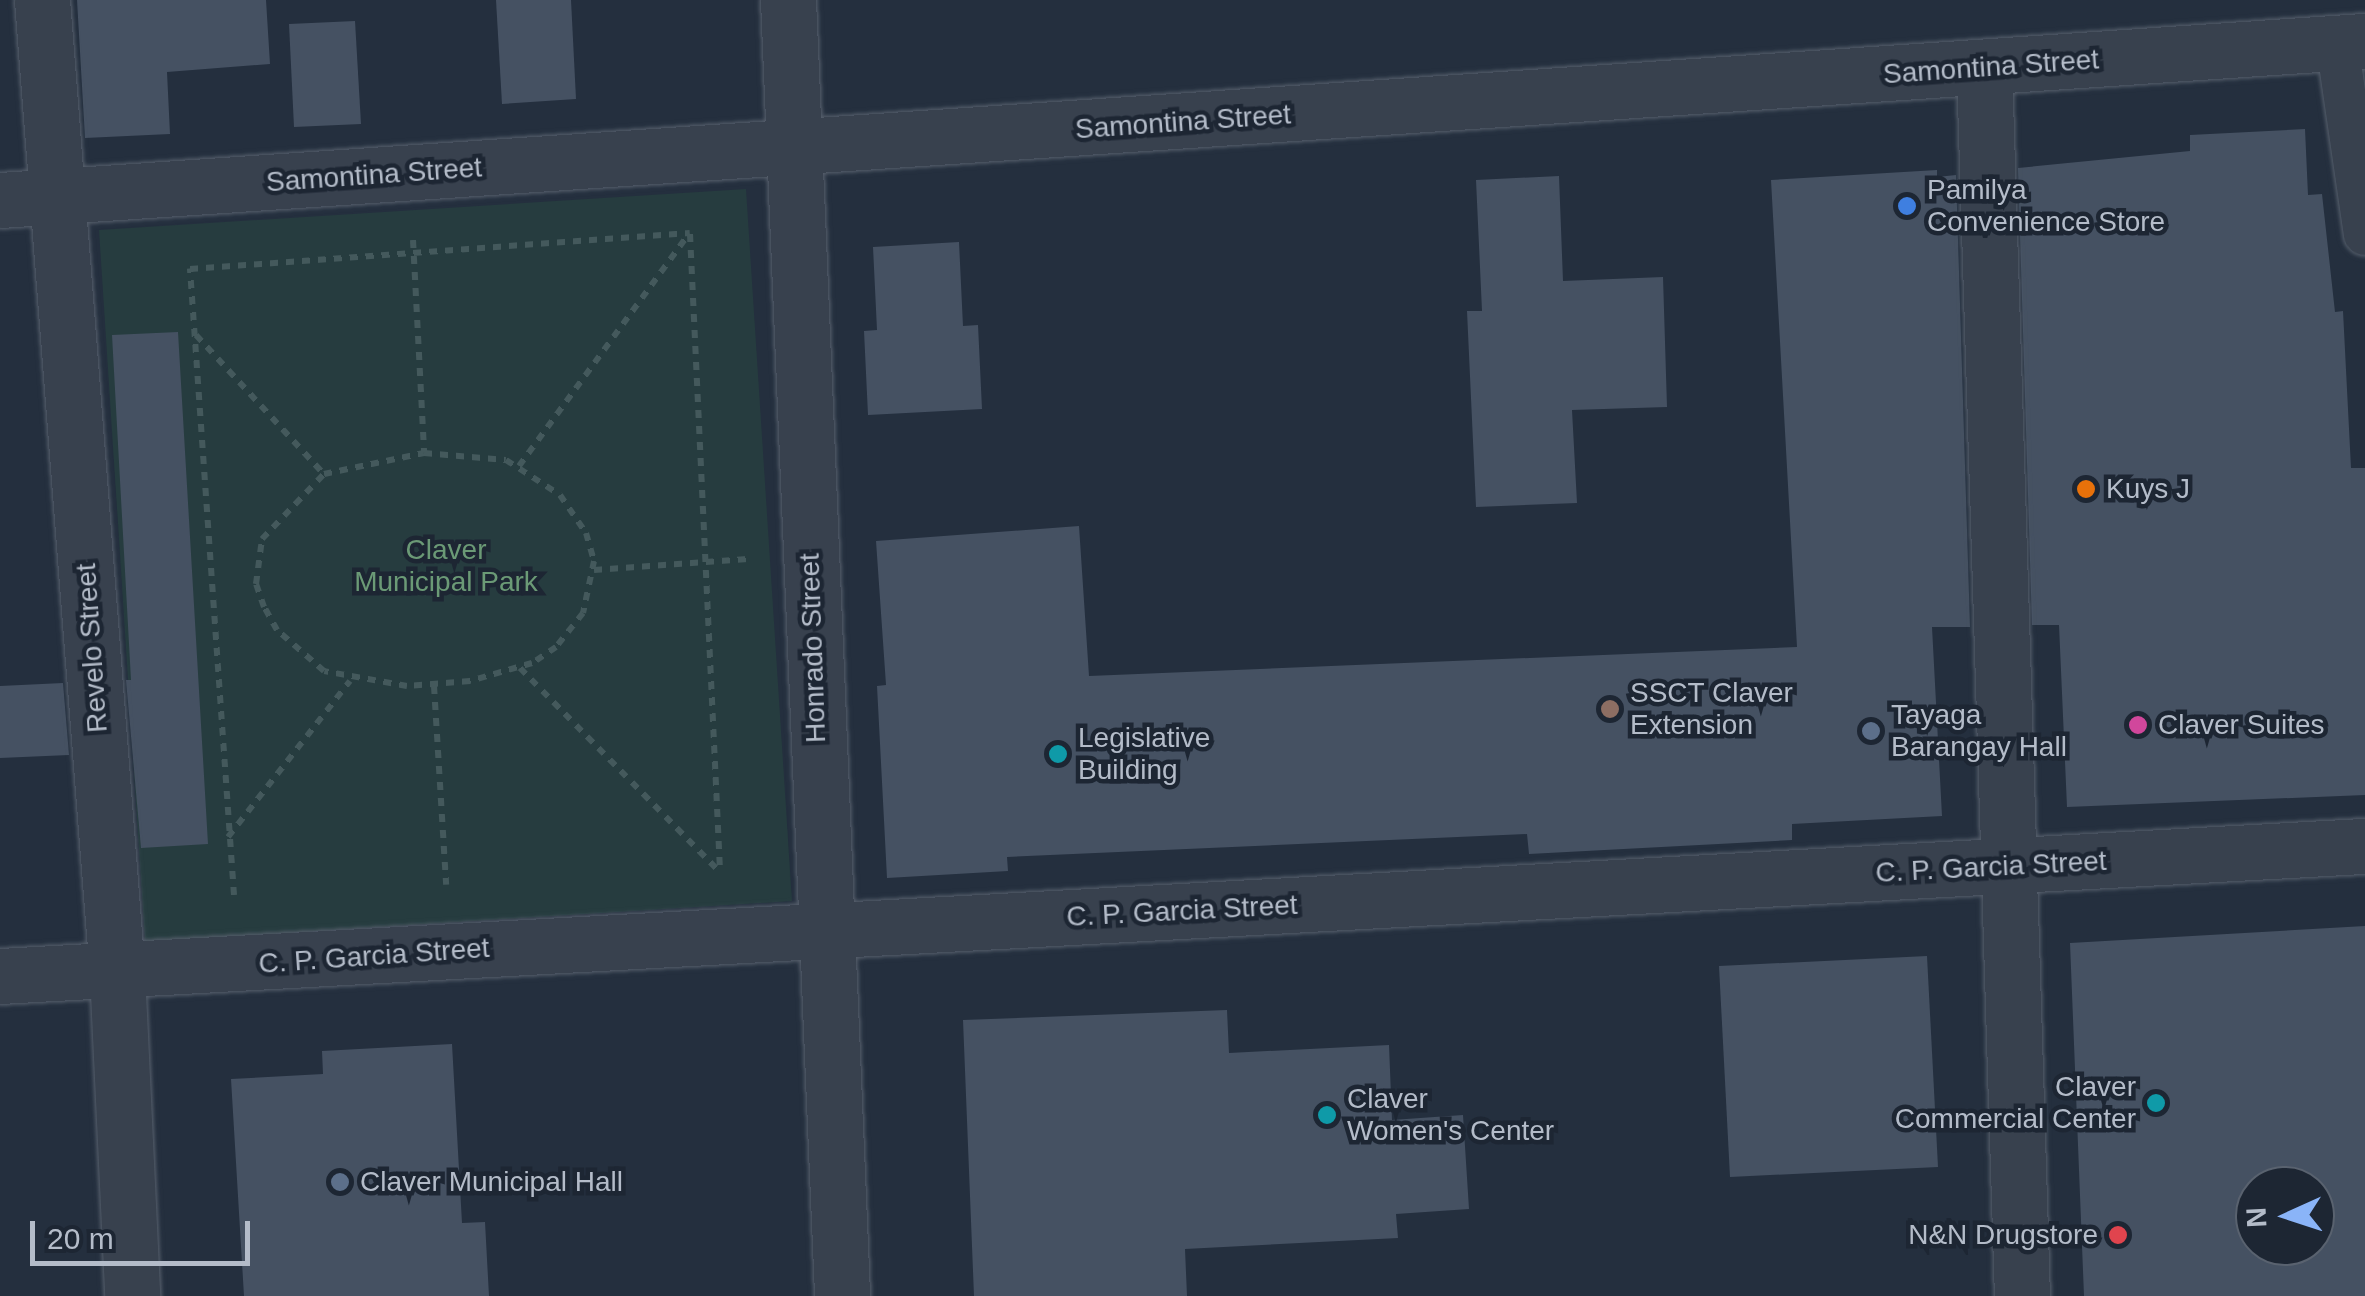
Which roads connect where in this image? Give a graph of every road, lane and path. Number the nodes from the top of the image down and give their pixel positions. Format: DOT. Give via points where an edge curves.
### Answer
graph roads {
  1 [pos="42,0"];
  2 [pos="788,0"];
  3 [pos="2351,42"];
  4 [pos="1984,68"];
  5 [pos="793,148"];
  6 [pos="409,173"];
  7 [pos="58,196"];
  8 [pos="0,200"];
  9 [pos="690,233"];
  10 [pos="2365,234"];
  11 [pos="413,254"];
  12 [pos="194,333"];
  13 [pos="424,453"];
  14 [pos="518,466"];
  15 [pos="324,474"];
  16 [pos="810,555"];
  17 [pos="705,562"];
  18 [pos="594,570"];
  19 [pos="520,668"];
  20 [pos="350,681"];
  21 [pos="434,686"];
  22 [pos="228,837"];
  23 [pos="2365,846"];
  24 [pos="2008,866"];
  25 [pos="231,895"];
  26 [pos="826,930"];
  27 [pos="451,951"];
  28 [pos="117,972"];
  29 [pos="0,976"];
  30 [pos="132,1296"];
  31 [pos="842,1296"];
  32 [pos="2022,1296"];
  1 -- 7 [label="street, Revelo Street"];
  2 -- 5 [label="street, Honrado Street"];
  3 -- 4 [label="street, Samontina Street"];
  3 -- 10 [label="lane"];
  4 -- 5 [label="street, Samontina Street"];
  4 -- 24 [label="street"];
  5 -- 6 [label="street, Samontina Street"];
  5 -- 16 [label="street, Honrado Street"];
  6 -- 7 [label="street, Samontina Street"];
  6 -- 11 [label="path"];
  7 -- 8 [label="street, Samontina Street"];
  7 -- 28 [label="street, Revelo Street"];
  9 -- 11 [label="path"];
  9 -- 14 [label="path"];
  9 -- 17 [label="path"];
  11 -- 12 [label="path" via="190,269"];
  11 -- 13 [label="path"];
  12 -- 15 [label="path"];
  12 -- 22 [label="path"];
  13 -- 14 [label="path" via="486,456"];
  13 -- 15 [label="path"];
  14 -- 18 [label="path" via="574,510"];
  15 -- 20 [label="path" via="262,539 256,584 277,630 299,653"];
  16 -- 17 [label="path"];
  16 -- 26 [label="street, Honrado Street"];
  17 -- 18 [label="path"];
  17 -- 19 [label="path" via="720,872"];
  18 -- 19 [label="path" via="583,613 570,632"];
  19 -- 21 [label="path"];
  20 -- 21 [label="path"];
  20 -- 22 [label="path"];
  21 -- 27 [label="path"];
  22 -- 25 [label="path"];
  23 -- 24 [label="street, C. P. Garcia Street"];
  24 -- 26 [label="street, C. P. Garcia Street"];
  24 -- 32 [label="street"];
  26 -- 27 [label="street, C. P. Garcia Street"];
  26 -- 31 [label="street, Honrado Street"];
  27 -- 28 [label="street, C. P. Garcia Street"];
  28 -- 29 [label="street, C. P. Garcia Street"];
  28 -- 30 [label="street, Revelo Street"];
}
